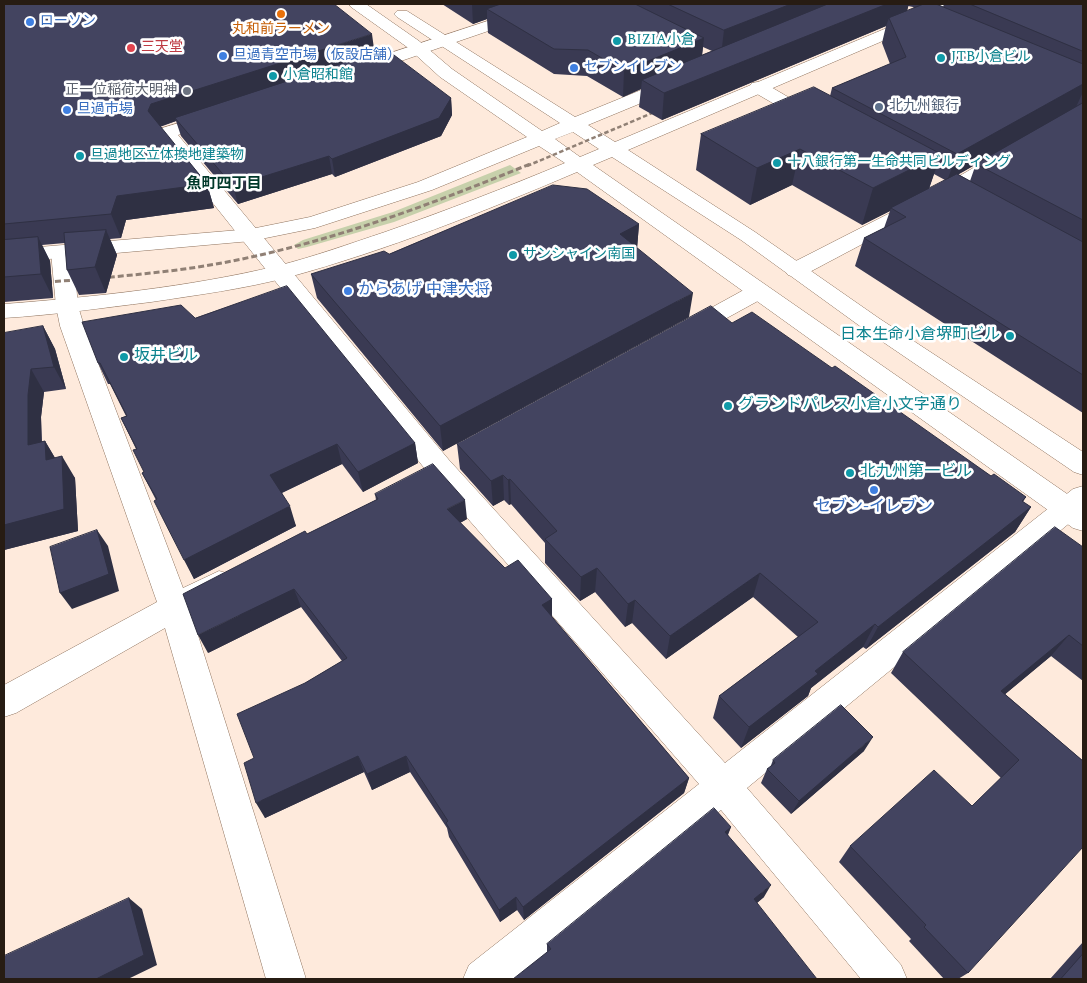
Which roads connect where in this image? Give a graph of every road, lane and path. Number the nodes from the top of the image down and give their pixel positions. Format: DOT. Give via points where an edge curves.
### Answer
graph roads {
  1 [pos="356,4"];
  2 [pos="387,4"];
  3 [pos="553,4"];
  4 [pos="957,4"];
  5 [pos="906,11"];
  6 [pos="924,18"];
  7 [pos="948,28"];
  8 [pos="443,42"];
  9 [pos="420,49"];
  10 [pos="348,73"];
  11 [pos="693,75"];
  12 [pos="758,87"];
  13 [pos="231,112"];
  14 [pos="574,125"];
  15 [pos="832,129"];
  16 [pos="542,139"];
  17 [pos="1023,148"];
  18 [pos="613,149"];
  19 [pos="579,164"];
  20 [pos="928,182"];
  21 [pos="955,196"];
  22 [pos="251,235"];
  23 [pos="62,252"];
  24 [pos="4,257"];
  25 [pos="796,270"];
  26 [pos="281,272"];
  27 [pos="758,291"];
  28 [pos="67,306"];
  29 [pos="4,311"];
  30 [pos="670,340"];
  31 [pos="1083,465"];
  32 [pos="1078,509"];
  33 [pos="245,569"];
  34 [pos="174,606"];
  35 [pos="4,702"];
  36 [pos="724,787"];
  37 [pos="286,979"];
  38 [pos="483,979"];
  39 [pos="888,979"];
  1 -- 9 [label="street"];
  2 -- 8 [label="street"];
  3 -- 8 [label="street"];
  4 -- 6 [label="street"];
  5 -- 6 [label="street"];
  6 -- 7 [label="street"];
  6 -- 12 [label="street"];
  8 -- 9 [label="street"];
  8 -- 14 [label="street"];
  9 -- 10 [label="street"];
  9 -- 16 [label="street" via="446,73"];
  11 -- 14 [label="street"];
  12 -- 15 [label="street"];
  12 -- 18 [label="street"];
  13 -- 22 [label="street" via="166,133"];
  14 -- 16 [label="street"];
  14 -- 18 [label="street"];
  16 -- 19 [label="street"];
  16 -- 22 [label="street" via="370,205 315,222"];
  17 -- 21 [label="street"];
  18 -- 19 [label="street"];
  18 -- 25 [label="street"];
  19 -- 26 [label="street" via="395,236"];
  19 -- 27 [label="street"];
  20 -- 21 [label="street"];
  21 -- 25 [label="street"];
  22 -- 23 [label="street"];
  22 -- 26 [label="street"];
  23 -- 24 [label="street"];
  23 -- 28 [label="street"];
  25 -- 31 [label="street"];
  26 -- 28 [label="street" via="219,285"];
  26 -- 36 [label="street" via="436,469"];
  27 -- 30 [label="street"];
  27 -- 32 [label="street"];
  28 -- 29 [label="street"];
  28 -- 34 [label="street"];
  32 -- 36 [label="street"];
  33 -- 34 [label="street"];
  34 -- 35 [label="street"];
  34 -- 37 [label="street"];
  36 -- 38 [label="street"];
  36 -- 39 [label="street"];
}
